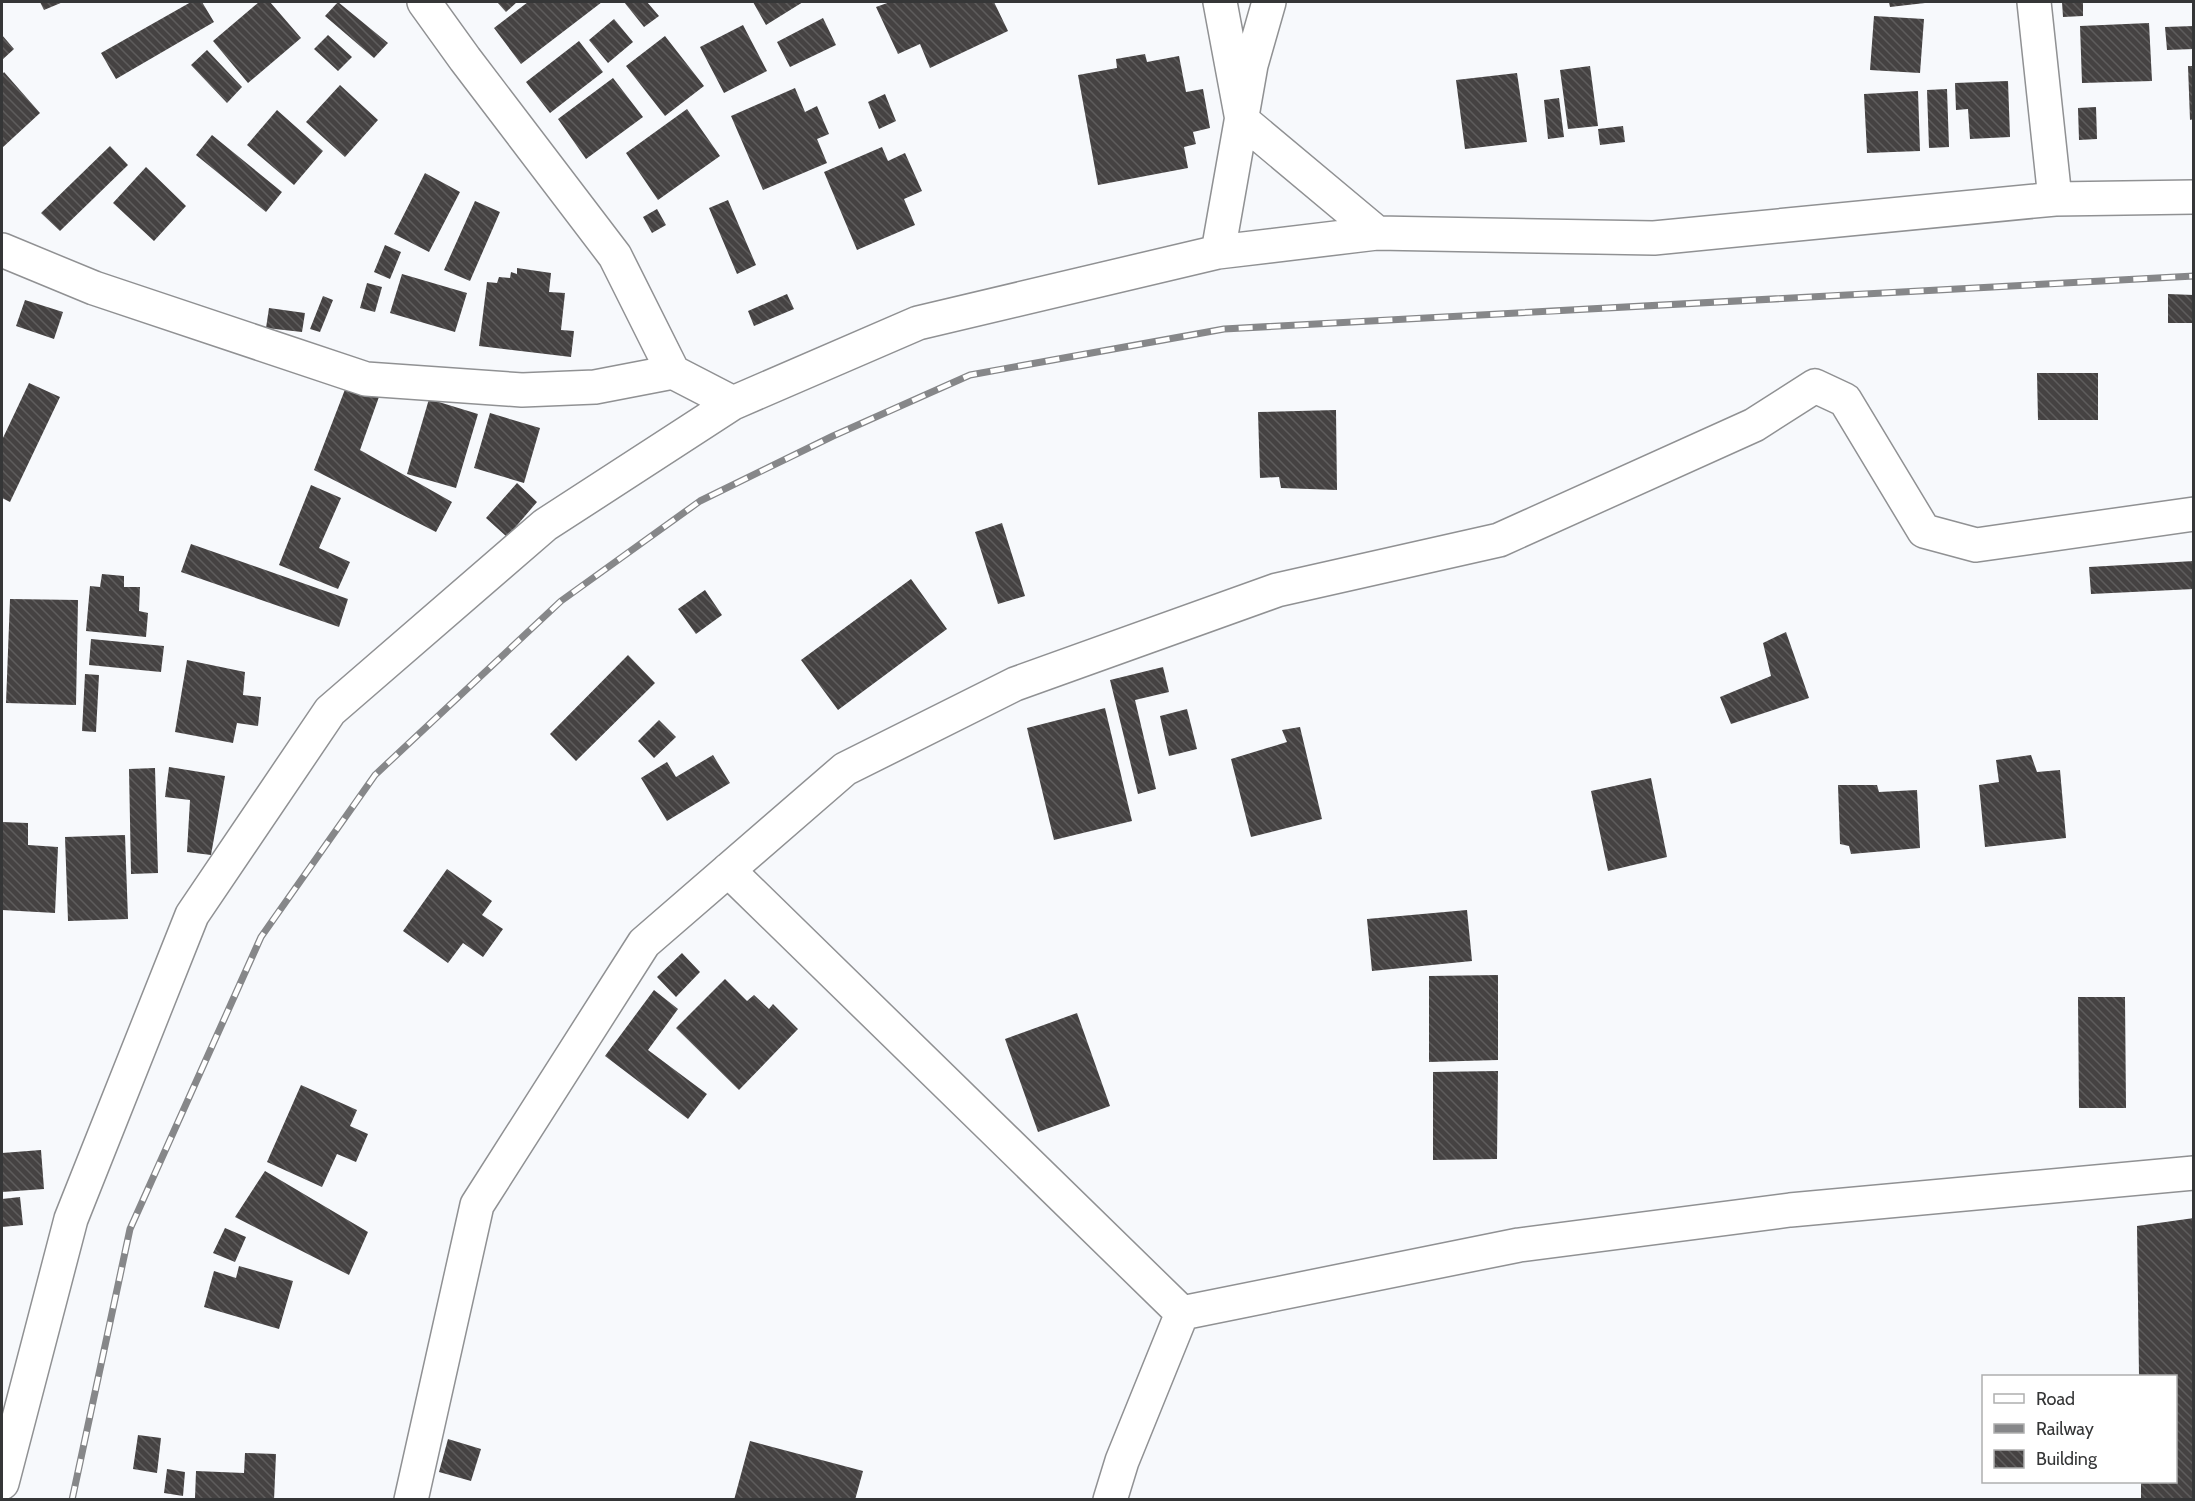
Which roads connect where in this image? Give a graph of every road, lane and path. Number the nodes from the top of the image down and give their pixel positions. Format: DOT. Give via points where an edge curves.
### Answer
graph roads {
  1 [pos="424,2"];
  2 [pos="1220,2"];
  3 [pos="1269,2"];
  4 [pos="2034,2"];
  5 [pos="1242,120"];
  6 [pos="2193,197"];
  7 [pos="2055,199"];
  8 [pos="1377,233"];
  9 [pos="2,250"];
  10 [pos="1218,252"];
  11 [pos="673,372"];
  12 [pos="733,404"];
  13 [pos="2193,514"];
  14 [pos="728,870"];
  15 [pos="2193,1173"];
  16 [pos="1182,1313"];
  17 [pos="2,1483"];
  18 [pos="411,1500"];
  19 [pos="1110,1500"];
  1 -- 11 [label="street" via="615,256"];
  2 -- 5 [label="street"];
  3 -- 5 [label="street" via="1251,65"];
  4 -- 7 [label="street"];
  5 -- 8 [label="street"];
  5 -- 10 [label="street"];
  6 -- 7 [label="street"];
  7 -- 8 [label="street" via="1654,238"];
  8 -- 10 [label="street"];
  9 -- 11 [label="street" via="94,288 366,379 522,390 595,387"];
  10 -- 12 [label="street" via="918,323"];
  11 -- 12 [label="street"];
  12 -- 17 [label="street" via="545,525 330,711 198,905 71,1219"];
  13 -- 14 [label="street" via="1976,545 1924,531 1845,400 1815,386 1754,425 1499,540 1276,590 1015,684 845,770"];
  14 -- 16 [label="street"];
  14 -- 18 [label="street" via="644,943 477,1205"];
  15 -- 16 [label="street" via="1790,1210 1519,1245"];
  16 -- 19 [label="street"];
}
